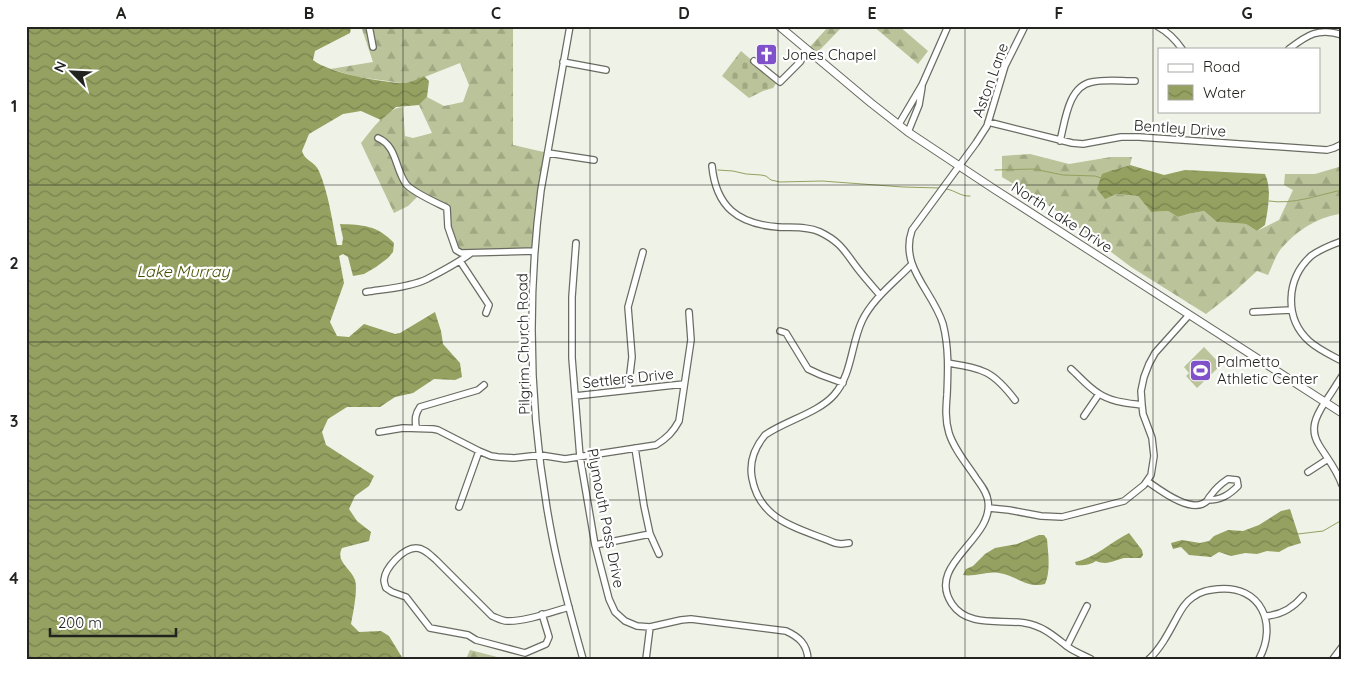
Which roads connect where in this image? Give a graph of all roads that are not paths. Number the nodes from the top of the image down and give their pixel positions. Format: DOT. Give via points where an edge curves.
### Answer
graph roads {
  1 [pos="369,26"];
  2 [pos="570,26"];
  3 [pos="779,26"];
  4 [pos="948,26"];
  5 [pos="1025,26"];
  6 [pos="1157,26"];
  7 [pos="1342,36"];
  8 [pos="373,47"];
  9 [pos="1181,48"];
  10 [pos="1290,48"];
  11 [pos="807,50"];
  12 [pos="563,62"];
  13 [pos="754,62"];
  14 [pos="606,70"];
  15 [pos="1135,81"];
  16 [pos="922,85"];
  17 [pos="988,122"];
  18 [pos="899,124"];
  19 [pos="908,132"];
  20 [pos="378,138"];
  21 [pos="1060,140"];
  22 [pos="1342,144"];
  23 [pos="548,153"];
  24 [pos="594,160"];
  25 [pos="712,166"];
  26 [pos="959,166"];
  27 [pos="1342,241"];
  28 [pos="576,243"];
  29 [pos="535,251"];
  30 [pos="643,252"];
  31 [pos="472,253"];
  32 [pos="460,261"];
  33 [pos="912,264"];
  34 [pos="366,292"];
  35 [pos="880,296"];
  36 [pos="1291,310"];
  37 [pos="689,312"];
  38 [pos="1253,312"];
  39 [pos="486,313"];
  40 [pos="1189,315"];
  41 [pos="780,331"];
  42 [pos="1342,361"];
  43 [pos="948,363"];
  44 [pos="1071,369"];
  45 [pos="1342,376"];
  46 [pos="843,382"];
  47 [pos="684,384"];
  48 [pos="484,385"];
  49 [pos="628,390"];
  50 [pos="1099,394"];
  51 [pos="575,396"];
  52 [pos="1015,400"];
  53 [pos="1325,402"];
  54 [pos="1142,404"];
  55 [pos="1342,414"];
  56 [pos="1084,416"];
  57 [pos="416,428"];
  58 [pos="379,432"];
  59 [pos="635,448"];
  60 [pos="479,451"];
  61 [pos="540,455"];
  62 [pos="580,457"];
  63 [pos="1328,459"];
  64 [pos="1308,472"];
  65 [pos="1147,482"];
  66 [pos="1342,485"];
  67 [pos="1208,500"];
  68 [pos="459,507"];
  69 [pos="989,508"];
  70 [pos="650,534"];
  71 [pos="849,543"];
  72 [pos="595,545"];
  73 [pos="659,554"];
  74 [pos="1303,596"];
  75 [pos="1087,606"];
  76 [pos="569,607"];
  77 [pos="542,614"];
  78 [pos="1266,616"];
  79 [pos="650,627"];
  80 [pos="1067,646"];
  81 [pos="1342,647"];
  82 [pos="583,659"];
  83 [pos="646,659"];
  84 [pos="808,659"];
  85 [pos="1091,659"];
  86 [pos="1149,659"];
  87 [pos="1259,659"];
  88 [pos="1333,659"];
  1 -- 8 [label="street"];
  2 -- 12 [label="street, Pilgrim Church Road"];
  3 -- 11 [label="main road, North Lake Drive"];
  4 -- 16 [label="street"];
  5 -- 17 [label="street, Aston Lane" via="1005,66"];
  6 -- 9 [label="street" via="1173,37"];
  7 -- 10 [label="street" via="1314,33"];
  11 -- 13 [label="street" via="780,82"];
  11 -- 18 [label="main road, North Lake Drive"];
  12 -- 14 [label="street"];
  12 -- 23 [label="street, Pilgrim Church Road"];
  15 -- 21 [label="street" via="1092,82 1080,87 1071,100"];
  16 -- 18 [label="street"];
  16 -- 19 [label="street" via="919,105"];
  17 -- 21 [label="street, Bentley Drive"];
  17 -- 26 [label="street, Aston Lane"];
  18 -- 19 [label="main road, North Lake Drive"];
  19 -- 26 [label="main road, North Lake Drive"];
  20 -- 31 [label="street" via="392,151 409,188 446,208 456,250"];
  21 -- 22 [label="street, Bentley Drive" via="1083,144 1139,137 1327,150"];
  23 -- 24 [label="street"];
  23 -- 29 [label="street, Pilgrim Church Road" via="538,208"];
  25 -- 35 [label="street" via="721,200 737,215 757,224 809,229 835,240"];
  26 -- 33 [label="street, Aston Lane" via="912,230 908,244"];
  26 -- 40 [label="main road, North Lake Drive"];
  27 -- 36 [label="street" via="1316,252 1302,266 1293,286"];
  28 -- 51 [label="street, Plymouth Pass Drive" via="572,297"];
  29 -- 31 [label="street"];
  29 -- 61 [label="street, Pilgrim Church Road" via="533,368"];
  30 -- 49 [label="street" via="628,307 632,357"];
  31 -- 32 [label="street"];
  32 -- 34 [label="street" via="422,280"];
  32 -- 39 [label="street" via="488,305"];
  33 -- 35 [label="street"];
  33 -- 43 [label="street, Aston Lane" via="937,308"];
  35 -- 46 [label="street" via="861,322"];
  36 -- 38 [label="street"];
  36 -- 42 [label="street" via="1300,331 1310,342"];
  37 -- 47 [label="street" via="691,340"];
  40 -- 53 [label="main road, North Lake Drive"];
  40 -- 54 [label="street" via="1149,364 1142,384"];
  41 -- 46 [label="street" via="786,333 808,369"];
  43 -- 52 [label="street" via="990,374"];
  43 -- 69 [label="street, Aston Lane" via="948,431 987,495"];
  44 -- 50 [label="street"];
  45 -- 53 [label="street"];
  46 -- 71 [label="street" via="826,402 765,435 754,455 751,471 758,498 774,516 835,543"];
  47 -- 49 [label="street, Settlers Drive"];
  47 -- 59 [label="street" via="679,421 674,431 656,445"];
  48 -- 57 [label="street" via="478,390 420,407"];
  49 -- 51 [label="street, Settlers Drive"];
  50 -- 54 [label="street" via="1116,401"];
  50 -- 56 [label="street"];
  51 -- 62 [label="street, Plymouth Pass Drive"];
  53 -- 55 [label="main road, North Lake Drive"];
  53 -- 63 [label="street" via="1316,416 1314,428 1316,440"];
  54 -- 65 [label="street" via="1154,456"];
  57 -- 58 [label="street"];
  57 -- 60 [label="street" via="438,430"];
  59 -- 62 [label="street"];
  59 -- 70 [label="street"];
  60 -- 61 [label="street" via="498,457"];
  60 -- 68 [label="street"];
  61 -- 62 [label="street" via="565,459"];
  61 -- 76 [label="street, Pilgrim Church Road" via="552,533"];
  62 -- 72 [label="street, Plymouth Pass Drive"];
  63 -- 64 [label="street"];
  63 -- 66 [label="street"];
  65 -- 67 [label="street" via="1185,503 1197,504"];
  65 -- 69 [label="street" via="1124,501 1062,517"];
  67 -- 67 [label="street" via="1219,485 1228,479 1236,480 1238,486 1226,496"];
  69 -- 80 [label="street" via="978,534 948,573 949,600 968,618 1036,626"];
  70 -- 72 [label="street"];
  70 -- 73 [label="street"];
  72 -- 79 [label="street, Plymouth Pass Drive" via="615,612 625,621"];
  74 -- 78 [label="street" via="1286,611"];
  75 -- 80 [label="street"];
  76 -- 77 [label="street"];
  76 -- 82 [label="street, Pilgrim Church Road"];
  77 -- 77 [label="street" via="549,636 546,644 525,653 476,640 468,634 430,628 406,596 386,588 384,580 398,557 415,548 436,560 492,616 508,621"];
  78 -- 86 [label="street" via="1257,602 1242,592 1224,588 1205,591 1187,602"];
  78 -- 87 [label="street" via="1265,641"];
  79 -- 83 [label="street"];
  79 -- 84 [label="street, Plymouth Pass Drive" via="691,619 786,631 804,644"];
  80 -- 85 [label="street"];
  81 -- 88 [label="street"];
}
